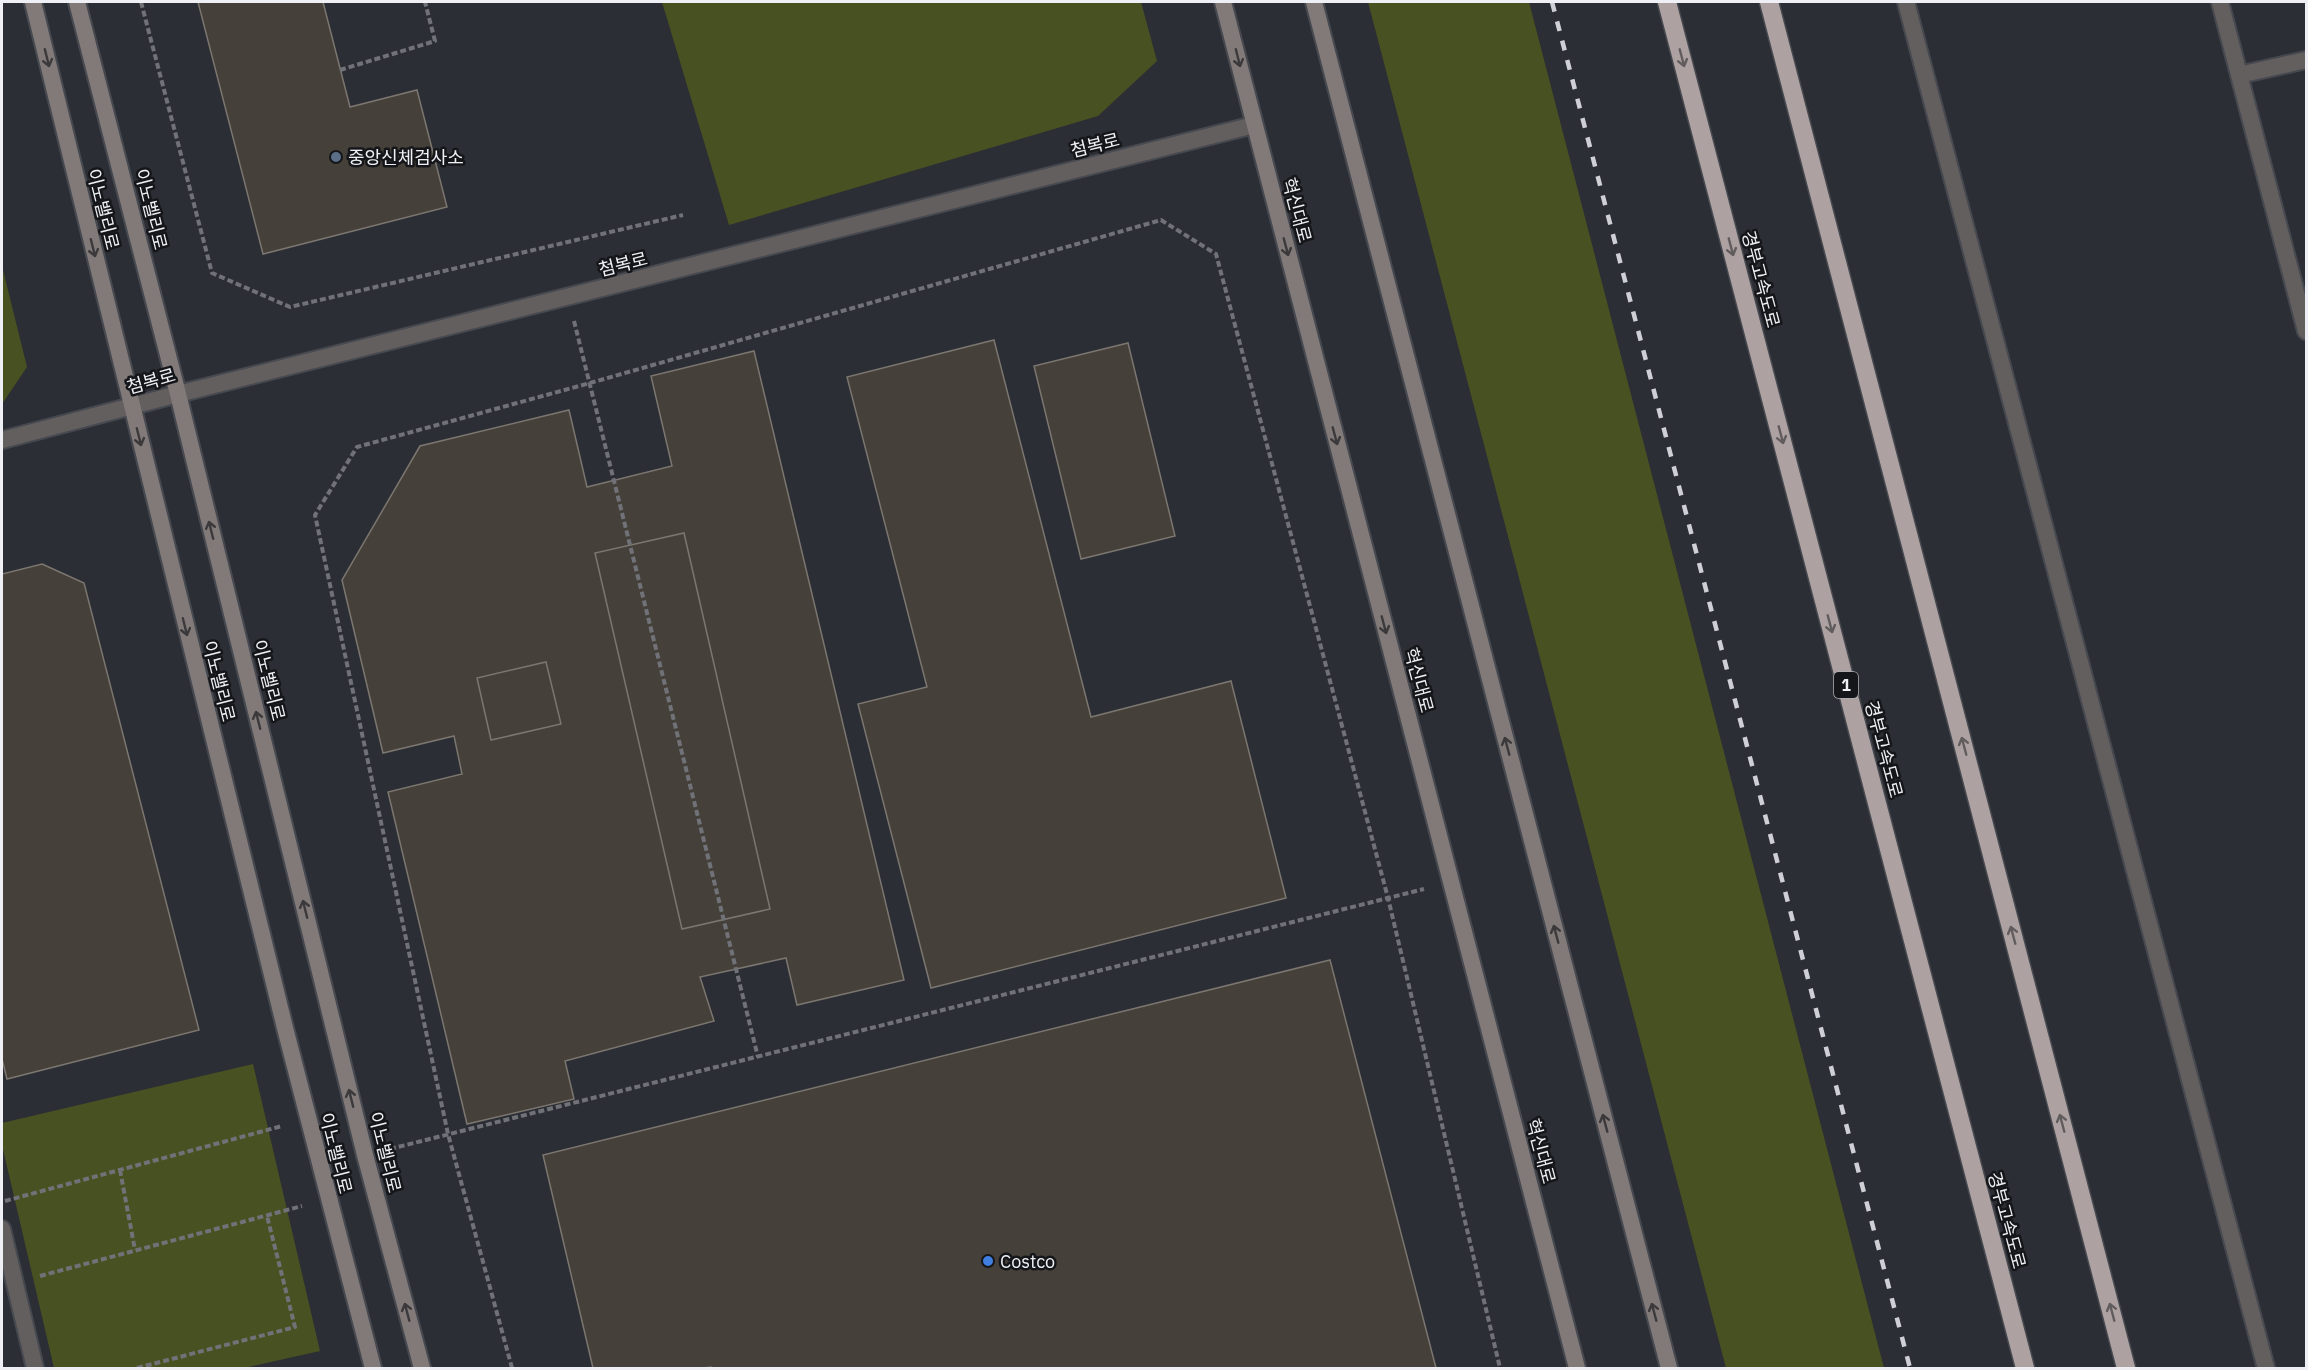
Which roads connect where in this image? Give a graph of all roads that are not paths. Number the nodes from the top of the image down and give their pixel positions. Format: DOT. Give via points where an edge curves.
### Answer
graph roads {
  1 [pos="33,2"];
  2 [pos="77,2"];
  3 [pos="1223,2"];
  4 [pos="1314,2"];
  5 [pos="1667,2"];
  6 [pos="1769,2"];
  7 [pos="1906,2"];
  8 [pos="2220,2"];
  9 [pos="2307,60"];
  10 [pos="2239,75"];
  11 [pos="1254,125"];
  12 [pos="2307,331"];
  13 [pos="178,394"];
  14 [pos="131,407"];
  15 [pos="2,440"];
  16 [pos="2,1228"];
  17 [pos="35,1368"];
  18 [pos="373,1368"];
  19 [pos="422,1368"];
  20 [pos="1577,1368"];
  21 [pos="1669,1368"];
  22 [pos="2025,1368"];
  23 [pos="2126,1368"];
  24 [pos="2266,1368"];
  1 -- 14 [label="main road, 이노밸리로, one-way"];
  2 -- 13 [label="main road, 이노벨리로"];
  3 -- 11 [label="main road, 혁신대로, one-way"];
  21 -- 4 [label="main road, one-way"];
  5 -- 22 [label="highway, 경부고속도로 / 1, one-way"];
  23 -- 6 [label="highway, one-way"];
  7 -- 24 [label="street"];
  8 -- 10 [label="street"];
  9 -- 10 [label="street"];
  10 -- 12 [label="street"];
  11 -- 13 [label="street, 첨복로"];
  11 -- 20 [label="main road, 혁신대로, one-way"];
  13 -- 14 [label="street, 첨복로"];
  19 -- 13 [label="main road, 이노벨리로, one-way" via="365,1155"];
  14 -- 15 [label="street, 첨복로"];
  14 -- 18 [label="main road, 이노밸리로, one-way"];
  16 -- 17 [label="street"];
}
